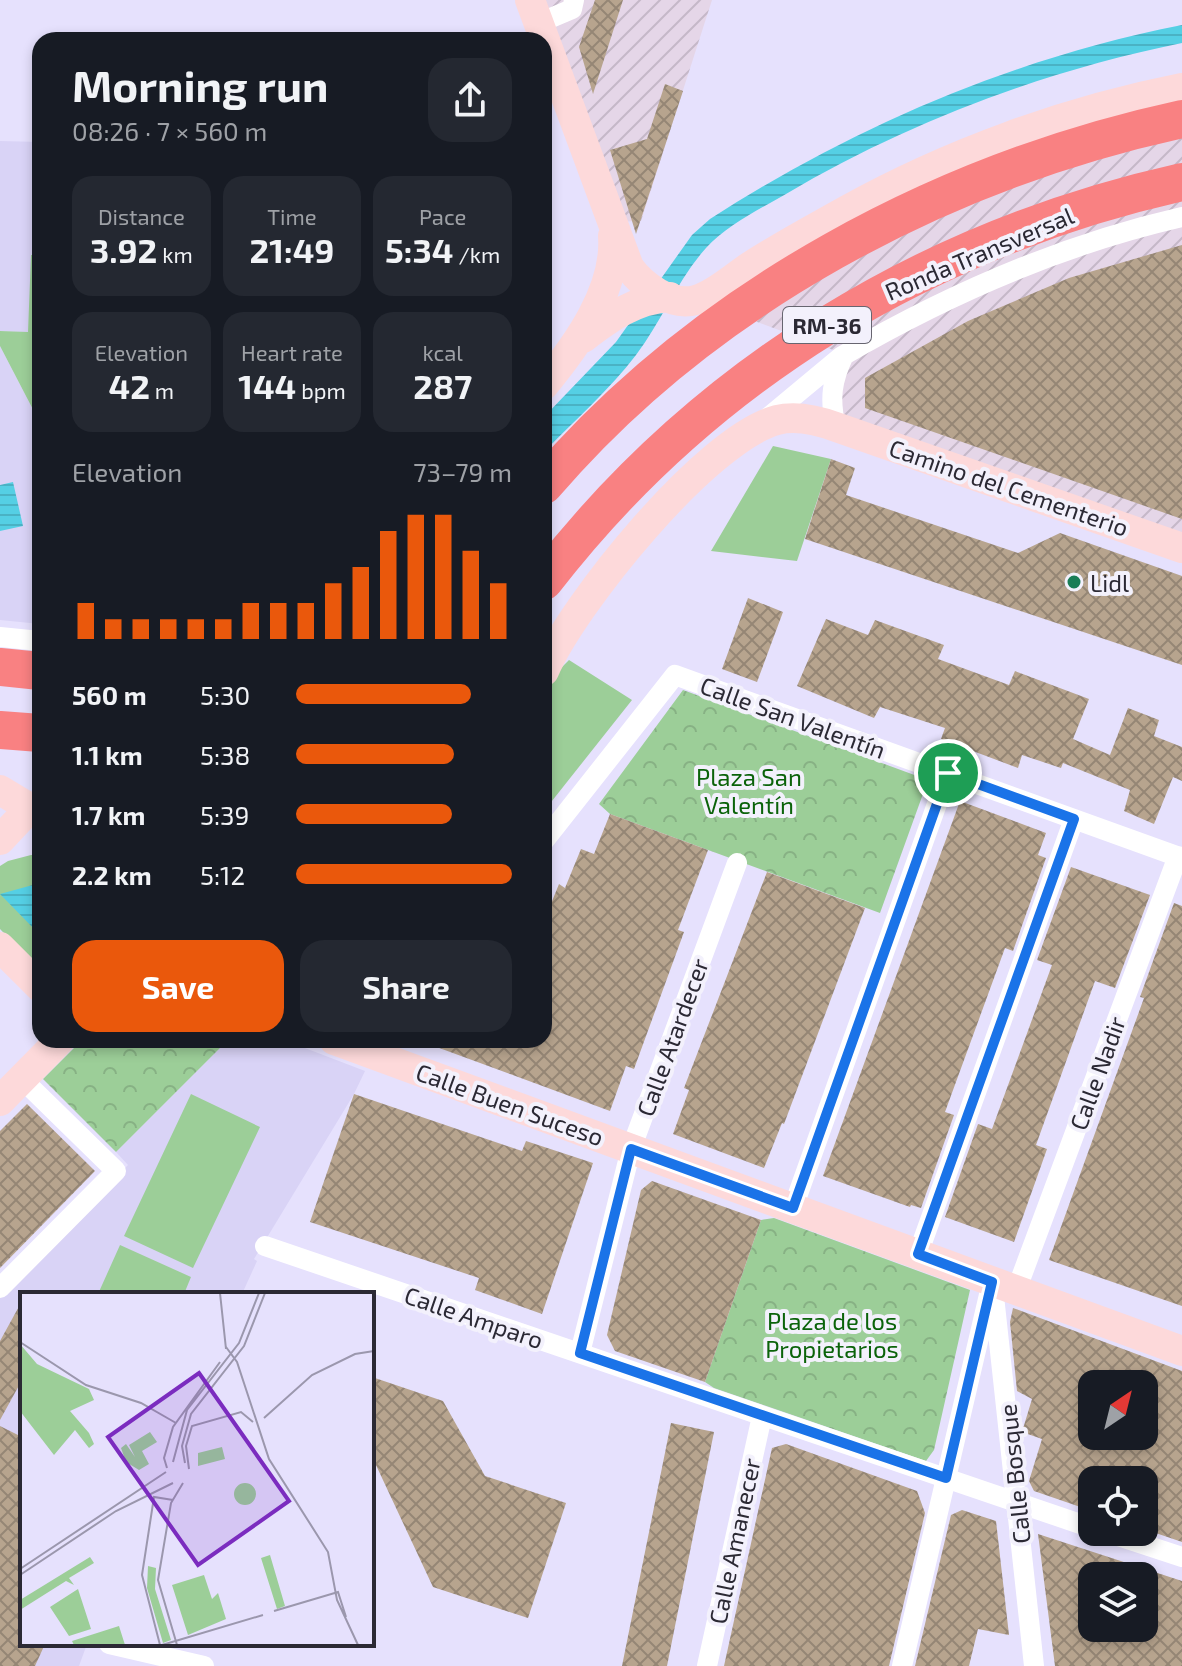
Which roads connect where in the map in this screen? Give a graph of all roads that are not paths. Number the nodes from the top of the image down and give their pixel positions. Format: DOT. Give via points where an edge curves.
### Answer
graph roads {
  1 [pos="574,0"];
  2 [pos="535,12"];
  3 [pos="542,32"];
  4 [pos="552,59"];
  5 [pos="1182,88"];
  6 [pos="1182,119"];
  7 [pos="1182,182"];
  8 [pos="1182,217"];
  9 [pos="611,222"];
  10 [pos="670,297"];
  11 [pos="576,343"];
  12 [pos="844,355"];
  13 [pos="552,374"];
  14 [pos="836,427"];
  15 [pos="753,430"];
  16 [pos="552,477"];
  17 [pos="1182,548"];
  18 [pos="552,572"];
  19 [pos="0,637"];
  20 [pos="32,640"];
  21 [pos="552,654"];
  22 [pos="0,667"];
  23 [pos="32,670"];
  24 [pos="0,730"];
  25 [pos="32,732"];
  26 [pos="948,773"];
  27 [pos="0,790"];
  28 [pos="32,809"];
  29 [pos="32,813"];
  30 [pos="1074,819"];
  31 [pos="552,831"];
  32 [pos="0,840"];
  33 [pos="1180,857"];
  34 [pos="737,863"];
  35 [pos="0,947"];
  36 [pos="32,979"];
  37 [pos="50,1048"];
  38 [pos="382,1048"];
  39 [pos="22,1079"];
  40 [pos="0,1101"];
  41 [pos="631,1149"];
  42 [pos="793,1208"];
  43 [pos="265,1246"];
  44 [pos="918,1254"];
  45 [pos="1004,1286"];
  46 [pos="0,1288"];
  47 [pos="1182,1351"];
  48 [pos="580,1353"];
  49 [pos="762,1416"];
  50 [pos="946,1478"];
  51 [pos="1018,1503"];
  52 [pos="1078,1523"];
  53 [pos="1149,1546"];
  54 [pos="1182,1557"];
  55 [pos="118,1646"];
  56 [pos="204,1666"];
  57 [pos="707,1666"];
  58 [pos="902,1666"];
  59 [pos="1034,1666"];
  1 -- 2 [label="street" via="572,9"];
  2 -- 3 [label="main road"];
  4 -- 9 [label="main road"];
  5 -- 10 [label="main road" via="1075,114 973,152 867,199 698,300"];
  6 -- 16 [label="highway, RM-36" via="1085,144 998,176 846,243 798,270 685,348 624,401"];
  7 -- 18 [label="highway, Ronda Transversal / RM-36" via="1033,226 943,264 826,325 746,379 672,441 615,497"];
  8 -- 12 [label="street" via="1031,264"];
  9 -- 10 [label="main road" via="635,275"];
  9 -- 11 [label="main road" via="612,262 606,286"];
  10 -- 11 [label="main road" via="622,310"];
  11 -- 13 [label="main road"];
  12 -- 14 [label="street" via="831,390"];
  12 -- 15 [label="street"];
  14 -- 15 [label="main road, Camino del Cementerio" via="795,418"];
  14 -- 17 [label="main road, Camino del Cementerio"];
  15 -- 21 [label="main road" via="646,525"];
  19 -- 20 [label="street"];
  22 -- 23 [label="highway"];
  24 -- 25 [label="highway"];
  26 -- 30 [label="street, Calle San Valentín"];
  26 -- 31 [label="street, Calle San Valentín" via="675,675"];
  26 -- 42 [label="street"];
  27 -- 28 [label="main road"];
  29 -- 32 [label="main road"];
  30 -- 33 [label="street, Calle San Valentín"];
  30 -- 44 [label="street"];
  33 -- 45 [label="street, Calle Nadir"];
  34 -- 41 [label="street, Calle Atardecer"];
  35 -- 36 [label="main road"];
  37 -- 39 [label="main road"];
  38 -- 41 [label="main road, Calle Buen Suceso"];
  39 -- 40 [label="main road"];
  39 -- 46 [label="street" via="116,1171"];
  41 -- 42 [label="main road, Calle Buen Suceso"];
  41 -- 48 [label="street, Calle Atardecer"];
  42 -- 44 [label="main road, Calle Buen Suceso"];
  43 -- 48 [label="street, Calle Amparo"];
  44 -- 45 [label="main road, Calle Buen Suceso"];
  45 -- 47 [label="main road, Calle Buen Suceso"];
  45 -- 50 [label="street, Calle Nadir"];
  45 -- 51 [label="street, Calle Bosque"];
  48 -- 49 [label="street, Calle Amparo"];
  49 -- 50 [label="street, Calle Amparo"];
  49 -- 57 [label="street, Calle Amanecer"];
  50 -- 51 [label="street, Calle Amparo"];
  50 -- 58 [label="street, Calle Nadir"];
  51 -- 52 [label="street, Calle Amparo"];
  51 -- 59 [label="street, Calle Bosque"];
  53 -- 54 [label="street"];
  55 -- 56 [label="street"];
}
